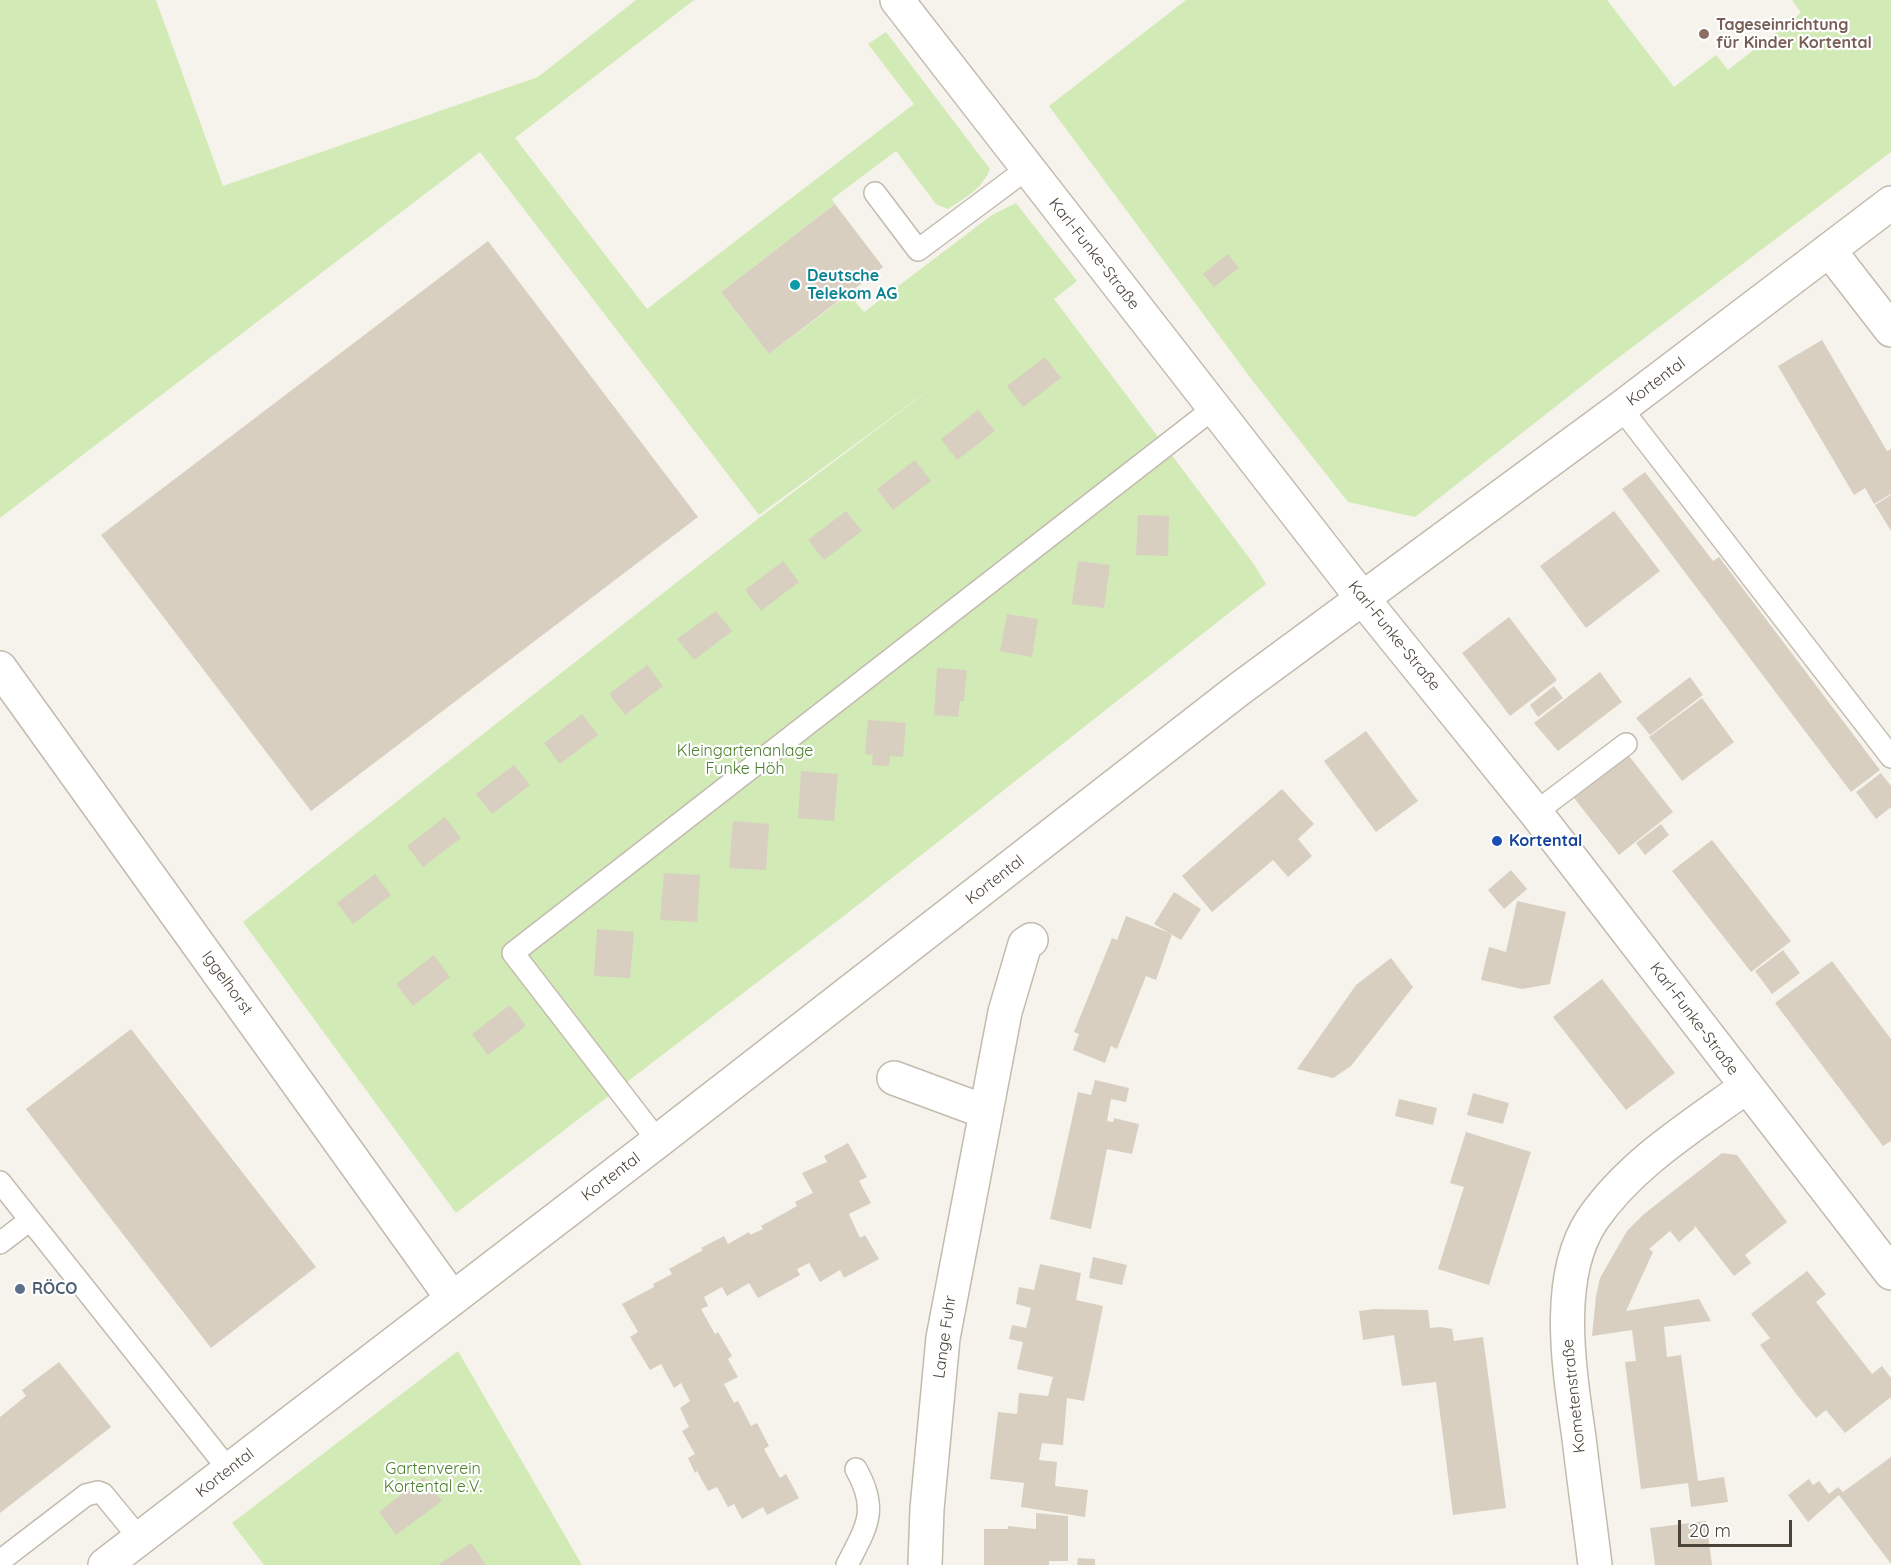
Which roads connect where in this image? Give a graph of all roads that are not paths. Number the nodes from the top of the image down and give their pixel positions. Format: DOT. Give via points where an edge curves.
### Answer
graph roads {
  1 [pos="897,0"];
  2 [pos="1028,168"];
  3 [pos="875,193"];
  4 [pos="1891,203"];
  5 [pos="1829,250"];
  6 [pos="1891,330"];
  7 [pos="1215,408"];
  8 [pos="1621,408"];
  9 [pos="1363,599"];
  10 [pos="0,668"];
  11 [pos="1626,744"];
  12 [pos="1891,757"];
  13 [pos="1536,812"];
  14 [pos="1031,940"];
  15 [pos="894,1078"];
  16 [pos="1746,1087"];
  17 [pos="986,1112"];
  18 [pos="657,1141"];
  19 [pos="0,1182"];
  20 [pos="30,1220"];
  21 [pos="0,1243"];
  22 [pos="1891,1273"];
  23 [pos="452,1298"];
  24 [pos="856,1469"];
  25 [pos="229,1470"];
  26 [pos="140,1539"];
  27 [pos="0,1561"];
  28 [pos="105,1565"];
  29 [pos="848,1565"];
  30 [pos="925,1565"];
  31 [pos="1595,1565"];
  1 -- 2 [label="street, Karl-Funke-Straße"];
  2 -- 3 [label="lane" via="918,250"];
  2 -- 7 [label="street, Karl-Funke-Straße"];
  4 -- 5 [label="street, Kortental"];
  5 -- 6 [label="street"];
  5 -- 8 [label="street, Kortental"];
  7 -- 9 [label="street, Karl-Funke-Straße"];
  7 -- 18 [label="lane" via="513,953"];
  8 -- 9 [label="street, Kortental"];
  8 -- 12 [label="lane"];
  9 -- 13 [label="street, Karl-Funke-Straße"];
  9 -- 18 [label="street, Kortental" via="1238,690"];
  10 -- 23 [label="street, Iggelhorst"];
  11 -- 13 [label="lane"];
  13 -- 16 [label="street, Karl-Funke-Straße"];
  14 -- 17 [label="street, Lange Fuhr" via="1025,944 1005,1012"];
  15 -- 17 [label="street"];
  16 -- 22 [label="street, Karl-Funke-Straße"];
  16 -- 31 [label="street, Kometenstraße" via="1653,1155 1614,1191 1591,1222 1572,1265 1567,1338"];
  17 -- 30 [label="street, Lange Fuhr" via="943,1338"];
  18 -- 23 [label="street, Kortental"];
  19 -- 20 [label="lane"];
  20 -- 21 [label="lane"];
  20 -- 25 [label="lane"];
  23 -- 25 [label="street, Kortental"];
  24 -- 29 [label="lane" via="869,1500 868,1519"];
  25 -- 26 [label="street, Kortental"];
  26 -- 27 [label="lane" via="98,1492 86,1495"];
  26 -- 28 [label="street, Kortental"];
}
